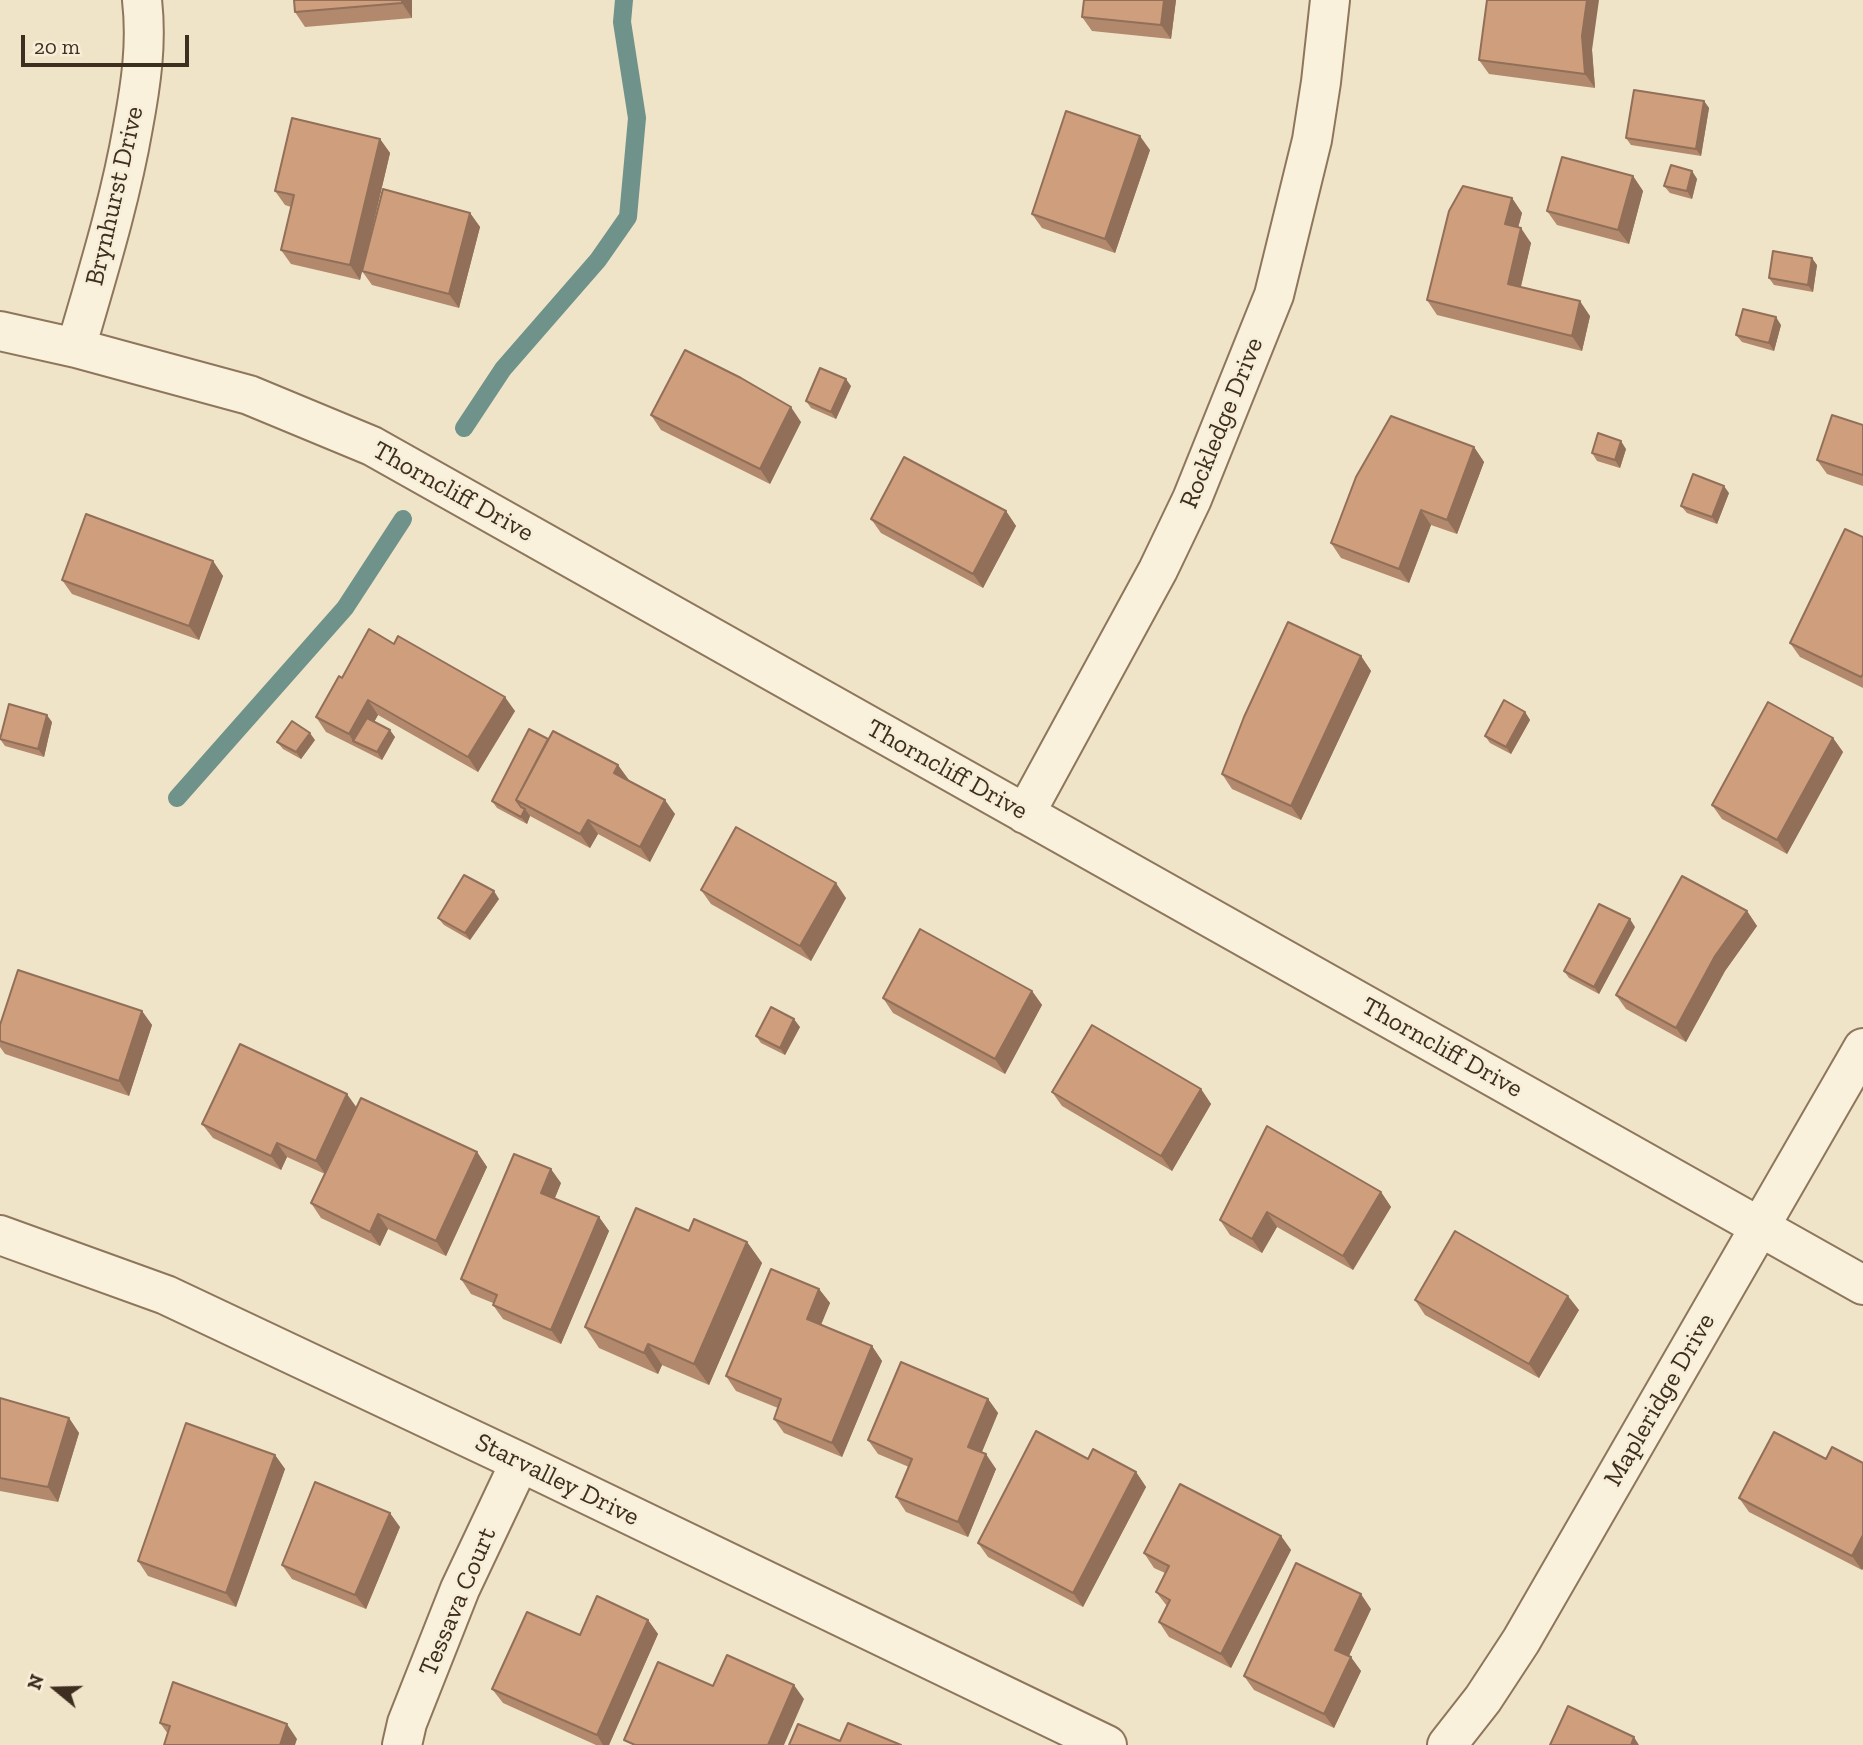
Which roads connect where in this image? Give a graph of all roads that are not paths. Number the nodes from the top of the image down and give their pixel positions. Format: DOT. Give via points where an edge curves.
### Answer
graph roads {
  1 [pos="142,0"];
  2 [pos="1329,0"];
  3 [pos="0,331"];
  4 [pos="76,348"];
  5 [pos="1025,814"];
  6 [pos="1863,1048"];
  7 [pos="1761,1227"];
  8 [pos="0,1235"];
  9 [pos="1863,1285"];
  10 [pos="520,1462"];
  11 [pos="402,1745"];
  12 [pos="1107,1745"];
  13 [pos="1447,1745"];
  1 -- 4 [label="street, Brynhurst Drive" via="142,79 123,186"];
  2 -- 5 [label="street, Rockledge Drive" via="1312,140 1274,295 1192,499 1158,570"];
  3 -- 4 [label="street, Thorncliff Drive"];
  4 -- 5 [label="street, Thorncliff Drive" via="249,395 372,446"];
  5 -- 7 [label="street, Thorncliff Drive"];
  6 -- 7 [label="street, Mapleridge Drive"];
  7 -- 9 [label="street, Thorncliff Drive"];
  7 -- 13 [label="street, Mapleridge Drive" via="1521,1641"];
  8 -- 10 [label="street, Starvalley Drive" via="166,1294"];
  10 -- 11 [label="street, Tessava Court" via="460,1588"];
  10 -- 12 [label="street, Starvalley Drive"];
}
